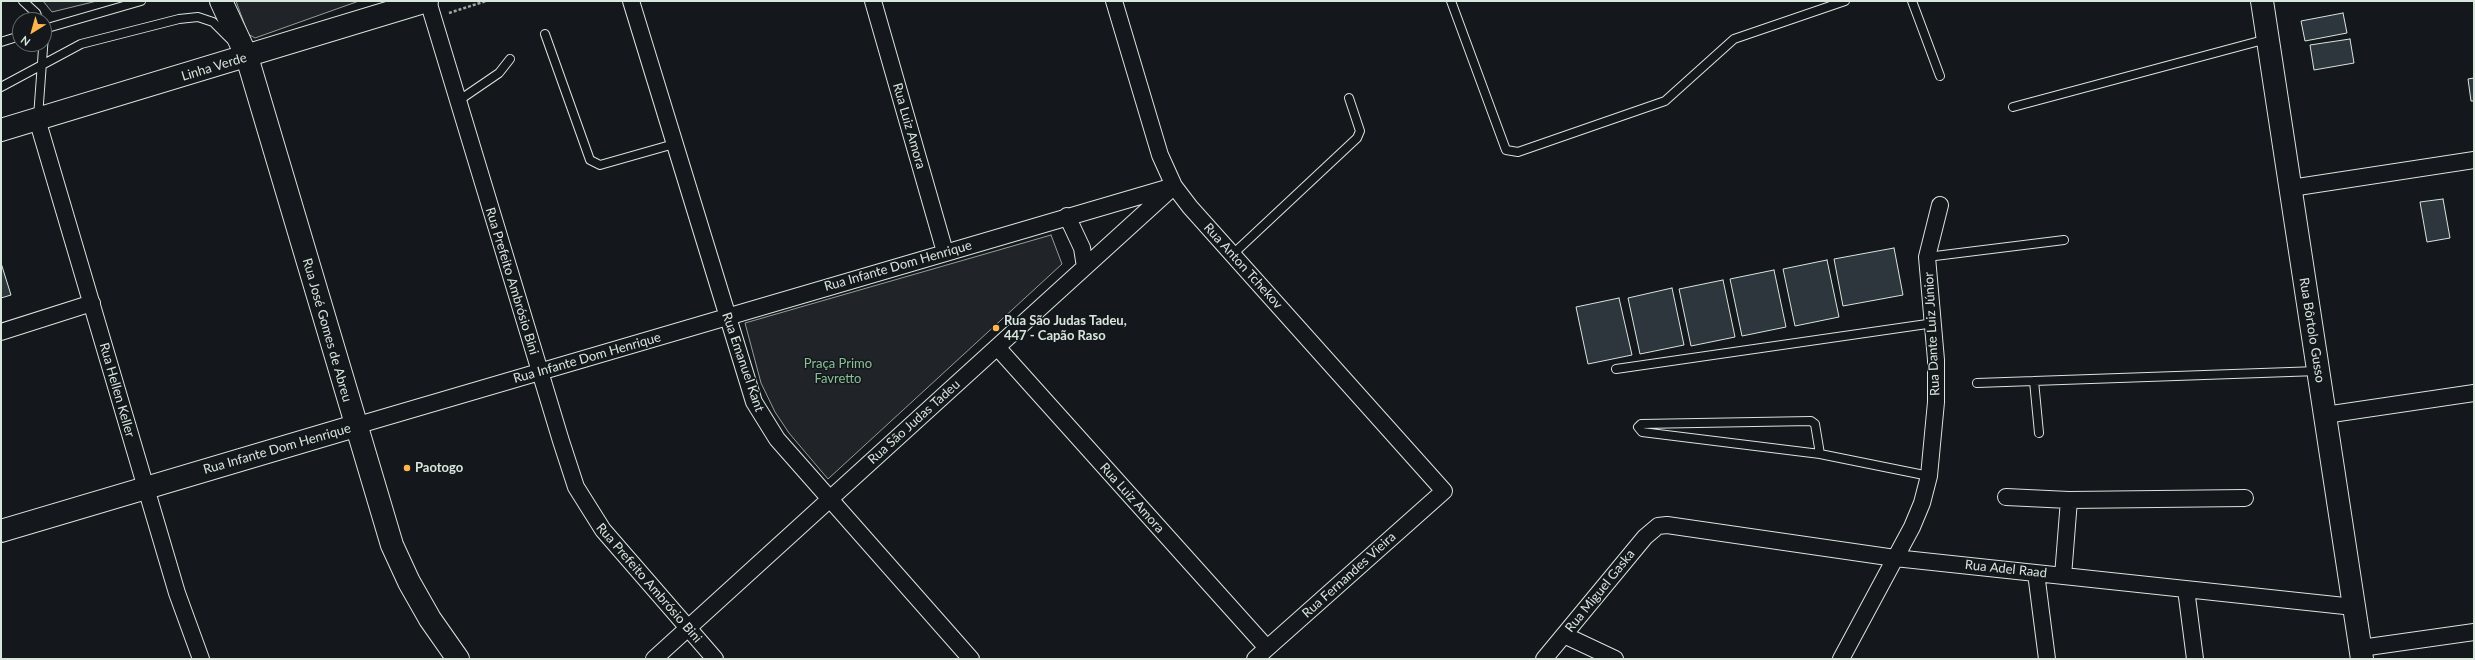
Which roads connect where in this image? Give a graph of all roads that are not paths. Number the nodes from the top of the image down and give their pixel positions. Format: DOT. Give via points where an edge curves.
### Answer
graph roads {
  1 [pos="23,1"];
  2 [pos="141,1"];
  3 [pos="221,1"];
  4 [pos="630,1"];
  5 [pos="873,1"];
  6 [pos="1114,1"];
  7 [pos="1451,1"];
  8 [pos="1845,1"];
  9 [pos="1912,1"];
  10 [pos="2262,1"];
  11 [pos="432,6"];
  12 [pos="36,12"];
  13 [pos="52,27"];
  14 [pos="545,34"];
  15 [pos="12,39"];
  16 [pos="2268,39"];
  17 [pos="1,42"];
  18 [pos="43,52"];
  19 [pos="247,57"];
  20 [pos="510,59"];
  21 [pos="43,64"];
  22 [pos="1940,76"];
  23 [pos="1,87"];
  24 [pos="1349,98"];
  25 [pos="458,101"];
  26 [pos="2013,107"];
  27 [pos="37,120"];
  28 [pos="1,130"];
  29 [pos="674,144"];
  30 [pos="2474,160"];
  31 [pos="1174,186"];
  32 [pos="2290,188"];
  33 [pos="1940,205"];
  34 [pos="1067,216"];
  35 [pos="2064,240"];
  36 [pos="945,252"];
  37 [pos="1233,254"];
  38 [pos="1927,257"];
  39 [pos="1085,267"];
  40 [pos="92,303"];
  41 [pos="727,316"];
  42 [pos="1934,323"];
  43 [pos="1,332"];
  44 [pos="997,347"];
  45 [pos="1616,369"];
  46 [pos="2318,371"];
  47 [pos="540,372"];
  48 [pos="2034,381"];
  49 [pos="1977,382"];
  50 [pos="2474,393"];
  51 [pos="2325,415"];
  52 [pos="356,426"];
  53 [pos="2039,433"];
  54 [pos="1820,454"];
  55 [pos="1929,476"];
  56 [pos="146,488"];
  57 [pos="1444,490"];
  58 [pos="2006,497"];
  59 [pos="2245,498"];
  60 [pos="830,499"];
  61 [pos="2069,500"];
  62 [pos="1658,526"];
  63 [pos="1,531"];
  64 [pos="1895,558"];
  65 [pos="2036,573"];
  66 [pos="2063,576"];
  67 [pos="2186,589"];
  68 [pos="2354,607"];
  69 [pos="688,628"];
  70 [pos="2474,632"];
  71 [pos="1564,635"];
  72 [pos="1267,648"];
  73 [pos="2362,654"];
  74 [pos="201,659"];
  75 [pos="458,659"];
  76 [pos="654,659"];
  77 [pos="715,659"];
  78 [pos="971,659"];
  79 [pos="1255,659"];
  80 [pos="1544,659"];
  81 [pos="1615,659"];
  82 [pos="1841,659"];
  83 [pos="2047,659"];
  84 [pos="2195,659"];
  1 -- 12 [label="lane"];
  2 -- 13 [label="lane"];
  3 -- 19 [label="main road, Rua José Gomes de Abreu"];
  4 -- 29 [label="street, Rua Emanuel Kant"];
  5 -- 36 [label="street, Rua Luiz Amora"];
  6 -- 31 [label="street, Rua Anton Tchekov" via="1160,155"];
  7 -- 8 [label="lane" via="1506,150 1518,152 1665,100 1734,39"];
  9 -- 22 [label="lane"];
  10 -- 16 [label="main road, Rua Bôrtolo Gusso"];
  11 -- 19 [label="main road, Linha Verde"];
  11 -- 25 [label="street, Rua Prefeito Ambrósio Bini"];
  14 -- 29 [label="lane" via="590,160 600,165"];
  15 -- 17 [label="lane"];
  16 -- 26 [label="lane"];
  16 -- 32 [label="main road, Rua Bôrtolo Gusso"];
  18 -- 21 [label="lane"];
  19 -- 21 [label="lane" via="213,22 198,17 179,19 81,44"];
  19 -- 27 [label="main road, Linha Verde"];
  19 -- 52 [label="main road, Rua José Gomes de Abreu"];
  20 -- 25 [label="lane" via="499,73"];
  21 -- 23 [label="lane"];
  21 -- 27 [label="lane"];
  24 -- 37 [label="lane" via="1360,131 1357,138"];
  25 -- 47 [label="street, Rua Prefeito Ambrósio Bini"];
  27 -- 28 [label="main road, Linha Verde"];
  27 -- 40 [label="street, Rua Hellen Keller"];
  29 -- 41 [label="street, Rua Emanuel Kant"];
  30 -- 32 [label="street"];
  31 -- 34 [label="street, Rua Infante Dom Henrique"];
  31 -- 37 [label="street, Rua Anton Tchekov"];
  31 -- 39 [label="street, Rua São Judas Tadeu"];
  32 -- 46 [label="main road, Rua Bôrtolo Gusso"];
  33 -- 38 [label="street, Rua Dante Luiz Júnior"];
  34 -- 36 [label="street, Rua Infante Dom Henrique"];
  34 -- 39 [label="street" via="1082,248"];
  35 -- 38 [label="lane"];
  36 -- 41 [label="street, Rua Infante Dom Henrique"];
  37 -- 57 [label="street, Rua Anton Tchekov"];
  38 -- 42 [label="street, Rua Dante Luiz Júnior"];
  39 -- 44 [label="street, Rua São Judas Tadeu"];
  40 -- 43 [label="street"];
  40 -- 56 [label="street, Rua Hellen Keller"];
  41 -- 47 [label="street, Rua Infante Dom Henrique"];
  41 -- 60 [label="street, Rua Emanuel Kant" via="754,402 764,421"];
  42 -- 45 [label="lane"];
  42 -- 55 [label="street, Rua Dante Luiz Júnior" via="1936,402"];
  44 -- 60 [label="street, Rua São Judas Tadeu"];
  44 -- 72 [label="street, Rua Luiz Amora"];
  46 -- 48 [label="lane"];
  46 -- 51 [label="main road, Rua Bôrtolo Gusso"];
  47 -- 52 [label="street, Rua Infante Dom Henrique"];
  47 -- 69 [label="street, Rua Prefeito Ambrósio Bini" via="568,464 588,509 619,550"];
  48 -- 49 [label="lane"];
  48 -- 53 [label="lane"];
  50 -- 51 [label="street"];
  51 -- 68 [label="main road, Rua Bôrtolo Gusso"];
  52 -- 56 [label="main road, Rua Infante Dom Henrique"];
  52 -- 75 [label="main road, Rua José Gomes de Abreu" via="392,545 430,619"];
  54 -- 54 [label="lane" via="1642,432 1638,427 1641,424 1811,421 1815,424"];
  54 -- 55 [label="lane"];
  55 -- 64 [label="street, Rua Dante Luiz Júnior" via="1922,503"];
  56 -- 63 [label="main road, Rua Infante Dom Henrique"];
  56 -- 74 [label="street, Rua Hellen Keller" via="177,593"];
  57 -- 72 [label="street, Rua Fernandes Vieira"];
  58 -- 61 [label="street"];
  59 -- 61 [label="street"];
  60 -- 69 [label="street, Rua São Judas Tadeu"];
  60 -- 78 [label="street, Rua Emanuel Kant"];
  61 -- 66 [label="street"];
  62 -- 64 [label="street, Rua Adel Raad" via="1680,525"];
  62 -- 71 [label="street, Rua Miguel Gaska" via="1645,537"];
  64 -- 65 [label="street, Rua Adel Raad"];
  64 -- 82 [label="street, Rua Dante Luiz Júnior"];
  65 -- 66 [label="street, Rua Adel Raad"];
  65 -- 83 [label="street"];
  66 -- 67 [label="street, Rua Adel Raad"];
  67 -- 68 [label="street, Rua Adel Raad"];
  67 -- 84 [label="street"];
  68 -- 73 [label="main road, Rua Bôrtolo Gusso"];
  69 -- 76 [label="street, Rua São Judas Tadeu"];
  69 -- 77 [label="street, Rua Prefeito Ambrósio Bini"];
  70 -- 73 [label="street"];
  71 -- 80 [label="street, Rua Miguel Gaska"];
  71 -- 81 [label="street"];
  72 -- 79 [label="street, Rua Fernandes Vieira"];
}
